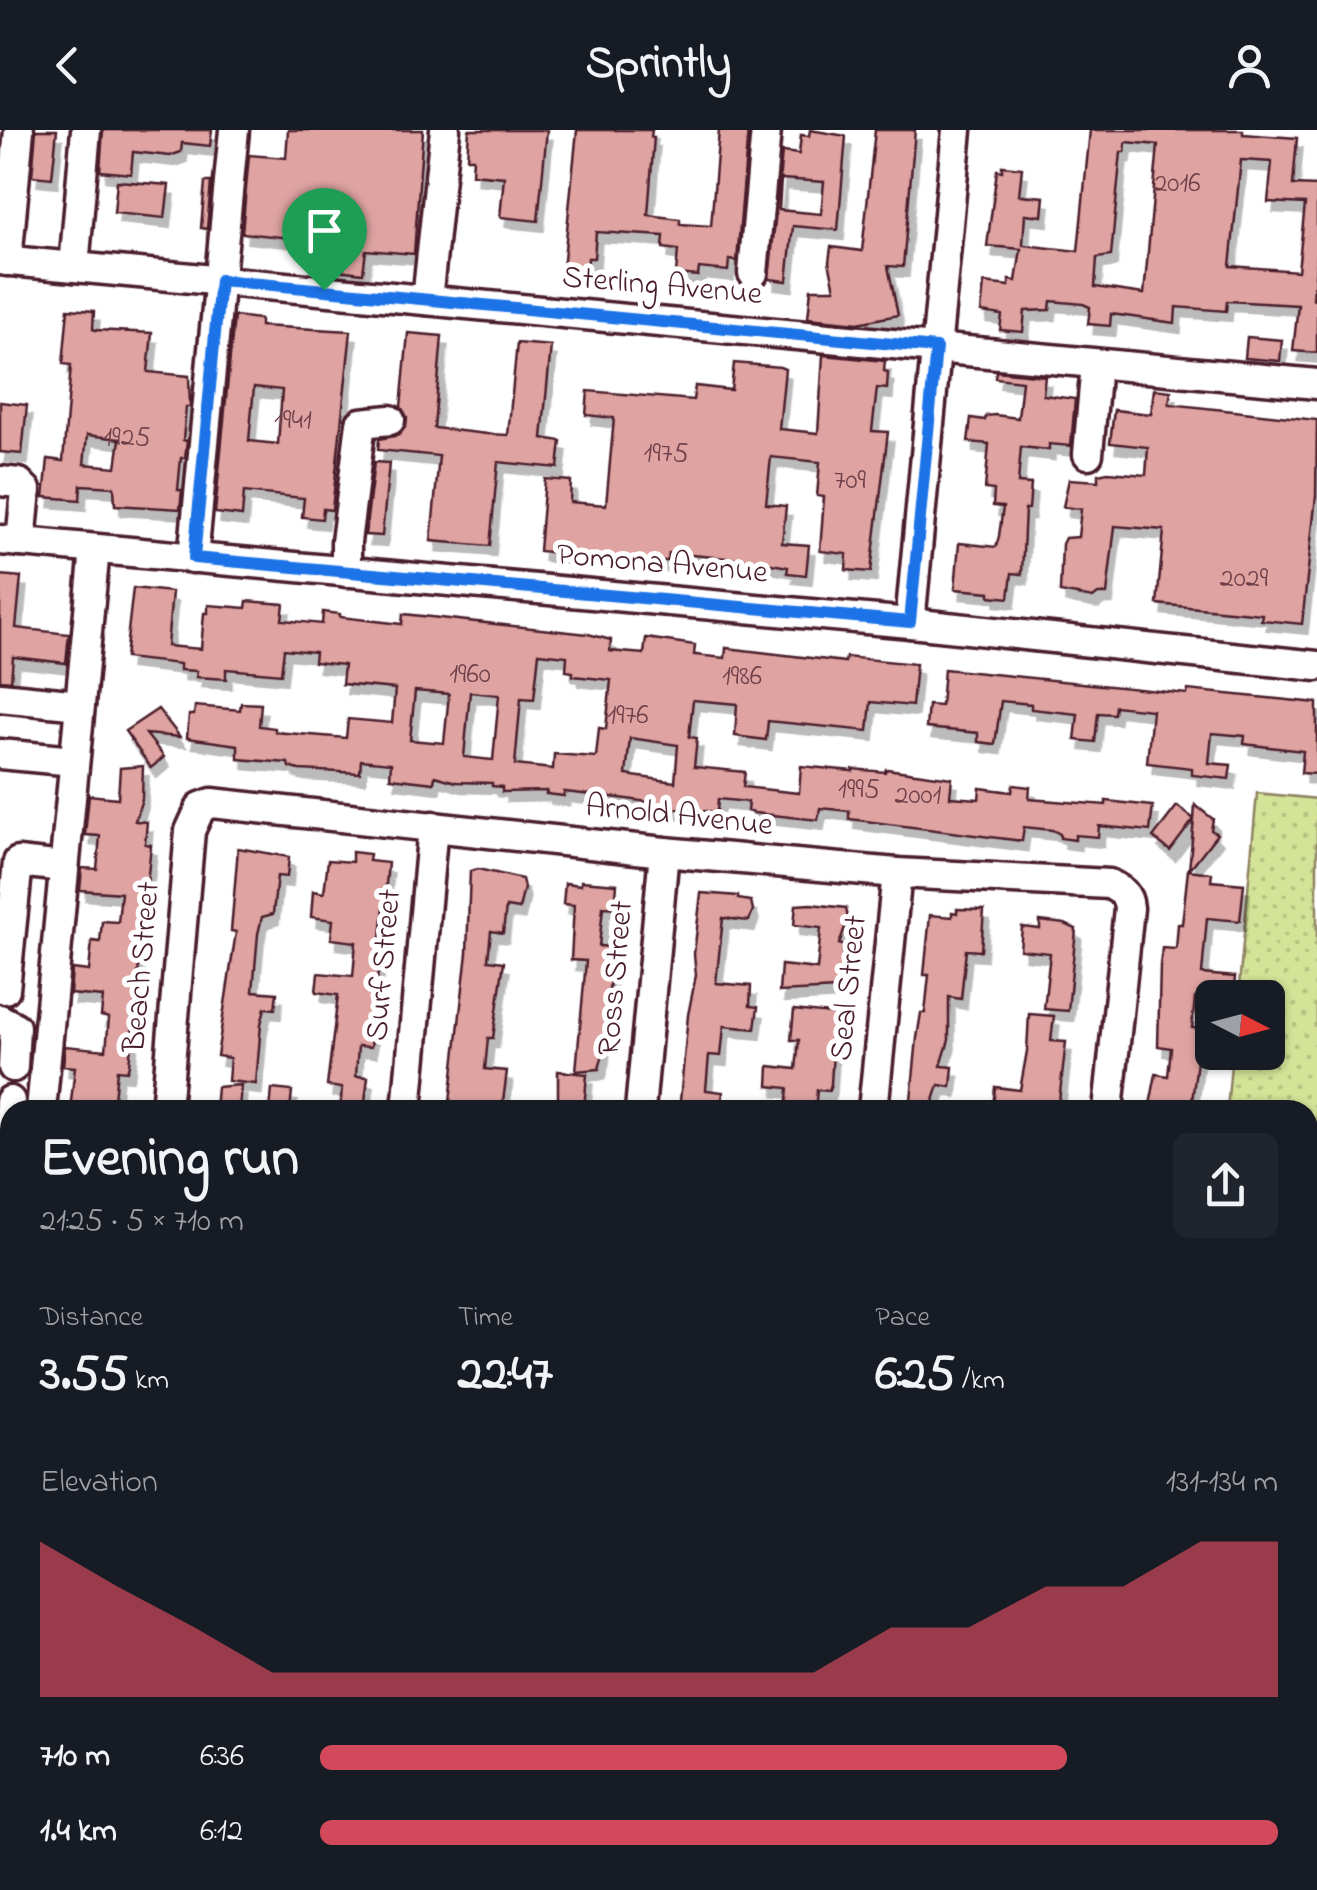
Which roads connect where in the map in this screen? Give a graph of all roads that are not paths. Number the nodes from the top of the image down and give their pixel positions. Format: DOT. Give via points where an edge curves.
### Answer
graph roads {
  1 [pos="20,130"];
  2 [pos="86,130"];
  3 [pos="234,130"];
  4 [pos="445,130"];
  5 [pos="766,130"];
  6 [pos="957,130"];
  7 [pos="3,260"];
  8 [pos="74,267"];
  9 [pos="753,273"];
  10 [pos="220,280"];
  11 [pos="428,300"];
  12 [pos="936,348"];
  13 [pos="1096,364"];
  14 [pos="1317,384"];
  15 [pos="390,420"];
  16 [pos="1088,454"];
  17 [pos="0,481"];
  18 [pos="10,541"];
  19 [pos="95,549"];
  20 [pos="194,558"];
  21 [pos="346,572"];
  22 [pos="910,622"];
  23 [pos="1317,666"];
  24 [pos="0,698"];
  25 [pos="80,705"];
  26 [pos="0,754"];
  27 [pos="74,761"];
  28 [pos="433,826"];
  29 [pos="190,831"];
  30 [pos="664,852"];
  31 [pos="64,867"];
  32 [pos="897,873"];
  33 [pos="5,989"];
  34 [pos="0,1019"];
  35 [pos="13,1067"];
  36 [pos="42,1100"];
  37 [pos="167,1100"];
  38 [pos="407,1100"];
  39 [pos="641,1100"];
  40 [pos="874,1100"];
  41 [pos="1109,1100"];
  1 -- 7 [label="street"];
  2 -- 8 [label="street"];
  3 -- 10 [label="street"];
  4 -- 11 [label="street"];
  5 -- 9 [label="street"];
  6 -- 12 [label="street"];
  7 -- 8 [label="street, Sterling Avenue"];
  8 -- 10 [label="street, Sterling Avenue"];
  10 -- 11 [label="street, Sterling Avenue"];
  10 -- 20 [label="street"];
  11 -- 12 [label="street, Sterling Avenue"];
  12 -- 13 [label="street, Sterling Avenue"];
  12 -- 22 [label="street"];
  13 -- 14 [label="street, Sterling Avenue"];
  13 -- 16 [label="street"];
  15 -- 21 [label="street" via="360,423"];
  17 -- 18 [label="street" via="26,490"];
  18 -- 19 [label="street, Pomona Avenue"];
  19 -- 20 [label="street, Pomona Avenue"];
  19 -- 25 [label="street"];
  20 -- 21 [label="street, Pomona Avenue"];
  21 -- 22 [label="street, Pomona Avenue"];
  22 -- 23 [label="street, Pomona Avenue"];
  24 -- 25 [label="street"];
  25 -- 27 [label="street"];
  26 -- 27 [label="street"];
  27 -- 31 [label="street"];
  28 -- 29 [label="street, Arnold Avenue" via="212,803 200,807"];
  28 -- 30 [label="street, Arnold Avenue"];
  28 -- 38 [label="street, Surf Street"];
  29 -- 37 [label="street, Beach Street"];
  30 -- 32 [label="street, Arnold Avenue"];
  30 -- 39 [label="street, Ross Street"];
  31 -- 33 [label="street" via="18,862"];
  31 -- 36 [label="street"];
  32 -- 40 [label="street, Seal Street"];
  32 -- 41 [label="street, Arnold Avenue" via="1109,884 1122,890 1128,899"];
  34 -- 35 [label="street" via="14,1027"];
}
